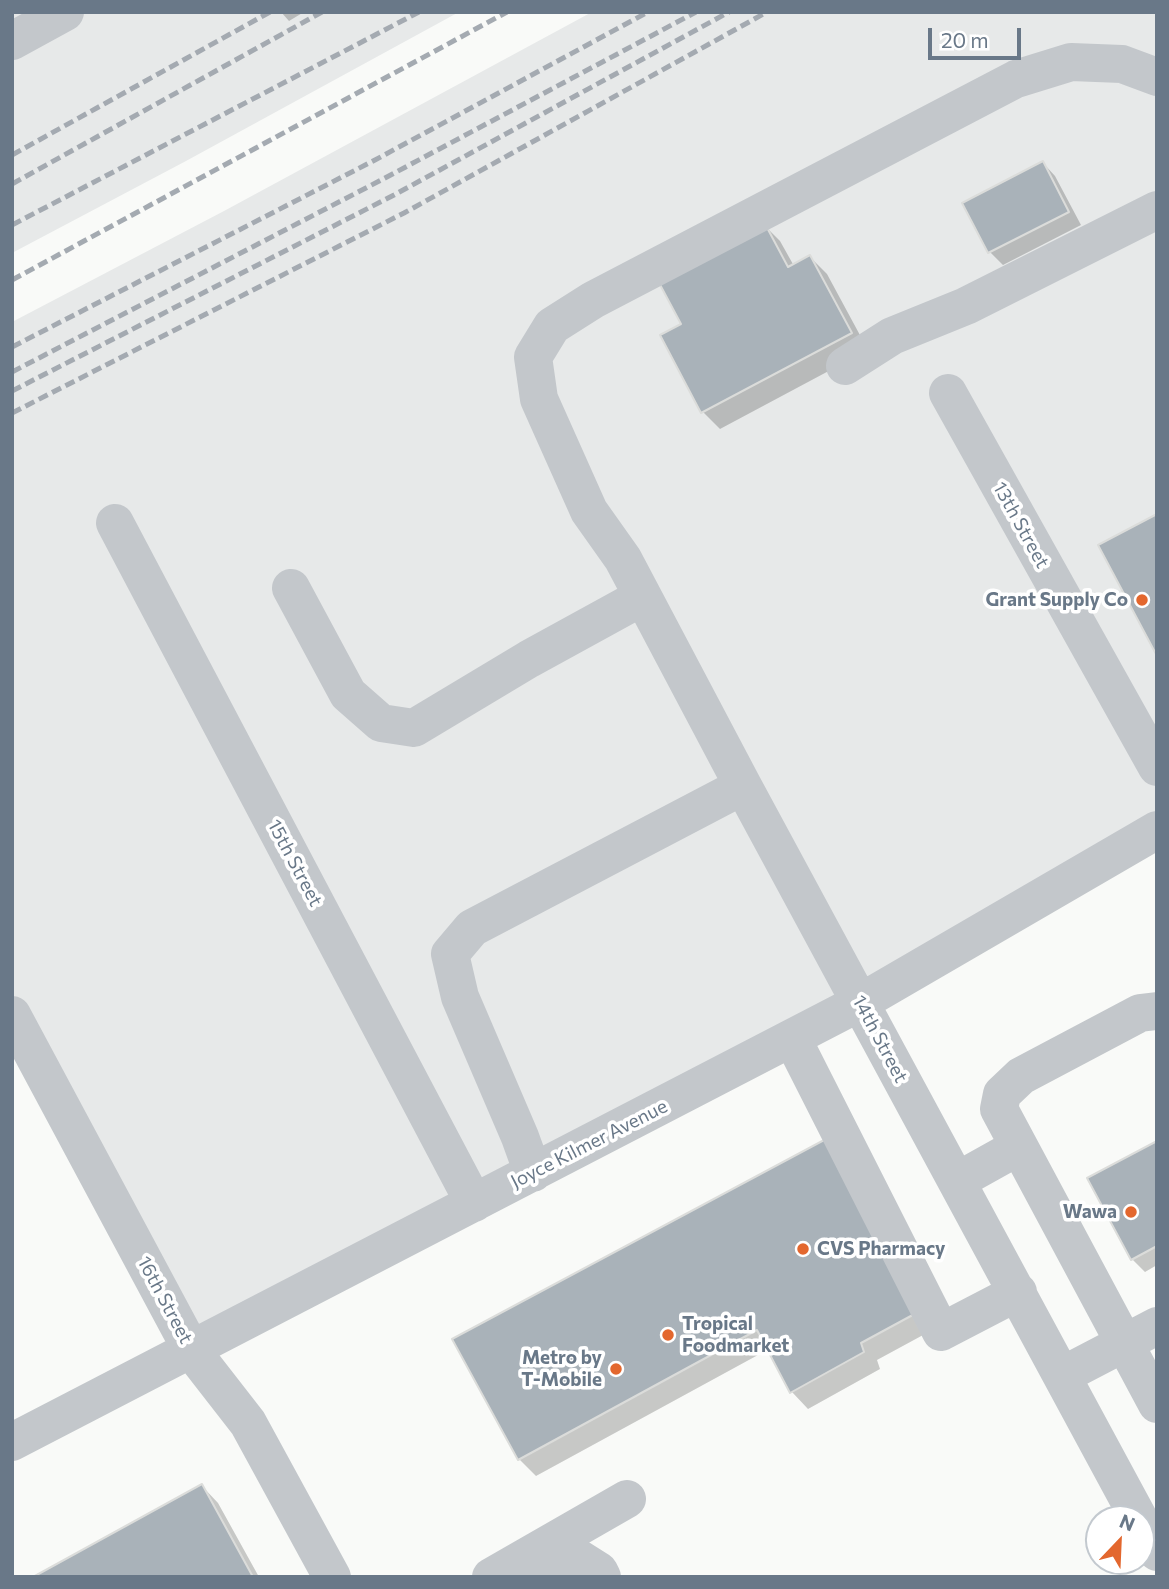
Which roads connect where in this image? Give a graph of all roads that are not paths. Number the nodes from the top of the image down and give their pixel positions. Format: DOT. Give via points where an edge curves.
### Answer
graph roads {
  1 [pos="65,12"];
  2 [pos="12,41"];
  3 [pos="1157,77"];
  4 [pos="1157,210"];
  5 [pos="845,366"];
  6 [pos="948,393"];
  7 [pos="116,523"];
  8 [pos="291,588"];
  9 [pos="642,597"];
  10 [pos="1157,766"];
  11 [pos="743,786"];
  12 [pos="1157,830"];
  13 [pos="860,1003"];
  14 [pos="1157,1011"];
  15 [pos="12,1015"];
  16 [pos="792,1038"];
  17 [pos="1018,1147"];
  18 [pos="533,1173"];
  19 [pos="957,1181"];
  20 [pos="474,1203"];
  21 [pos="1018,1293"];
  22 [pos="1140,1334"];
  23 [pos="192,1351"];
  24 [pos="1063,1376"];
  25 [pos="1157,1404"];
  26 [pos="12,1442"];
  27 [pos="627,1499"];
  28 [pos="1132,1505"];
  29 [pos="332,1577"];
  30 [pos="491,1577"];
  31 [pos="526,1577"];
  32 [pos="602,1577"];
  1 -- 2 [label="street"];
  3 -- 9 [label="street, 14th Street" via="1122,64 1071,62 1016,79 593,300 552,326 533,357 539,399 589,511 624,559"];
  4 -- 5 [label="street" via="966,306 892,336"];
  6 -- 10 [label="street, 13th Street"];
  7 -- 20 [label="street, 15th Street"];
  8 -- 9 [label="street" via="348,694 381,723 414,728"];
  9 -- 11 [label="street, 14th Street"];
  11 -- 13 [label="street, 14th Street"];
  11 -- 18 [label="street" via="472,928 450,954 460,997"];
  12 -- 13 [label="street, Joyce Kilmer Avenue"];
  13 -- 16 [label="street, Joyce Kilmer Avenue"];
  13 -- 19 [label="street, 14th Street"];
  14 -- 17 [label="street" via="1140,1013 1014,1081 1002,1094 999,1109"];
  15 -- 23 [label="street, 16th Street"];
  16 -- 18 [label="street, Joyce Kilmer Avenue"];
  16 -- 21 [label="street" via="941,1332"];
  17 -- 19 [label="street"];
  17 -- 22 [label="street"];
  18 -- 20 [label="street, Joyce Kilmer Avenue"];
  19 -- 21 [label="street, 14th Street"];
  20 -- 23 [label="street, Joyce Kilmer Avenue"];
  21 -- 24 [label="street, 14th Street"];
  22 -- 24 [label="street"];
  22 -- 25 [label="street"];
  23 -- 26 [label="street, Joyce Kilmer Avenue"];
  23 -- 29 [label="street, 16th Street" via="248,1423"];
  24 -- 28 [label="street, 14th Street"];
  27 -- 30 [label="street"];
  31 -- 32 [label="street" via="562,1556 580,1559"];
}
